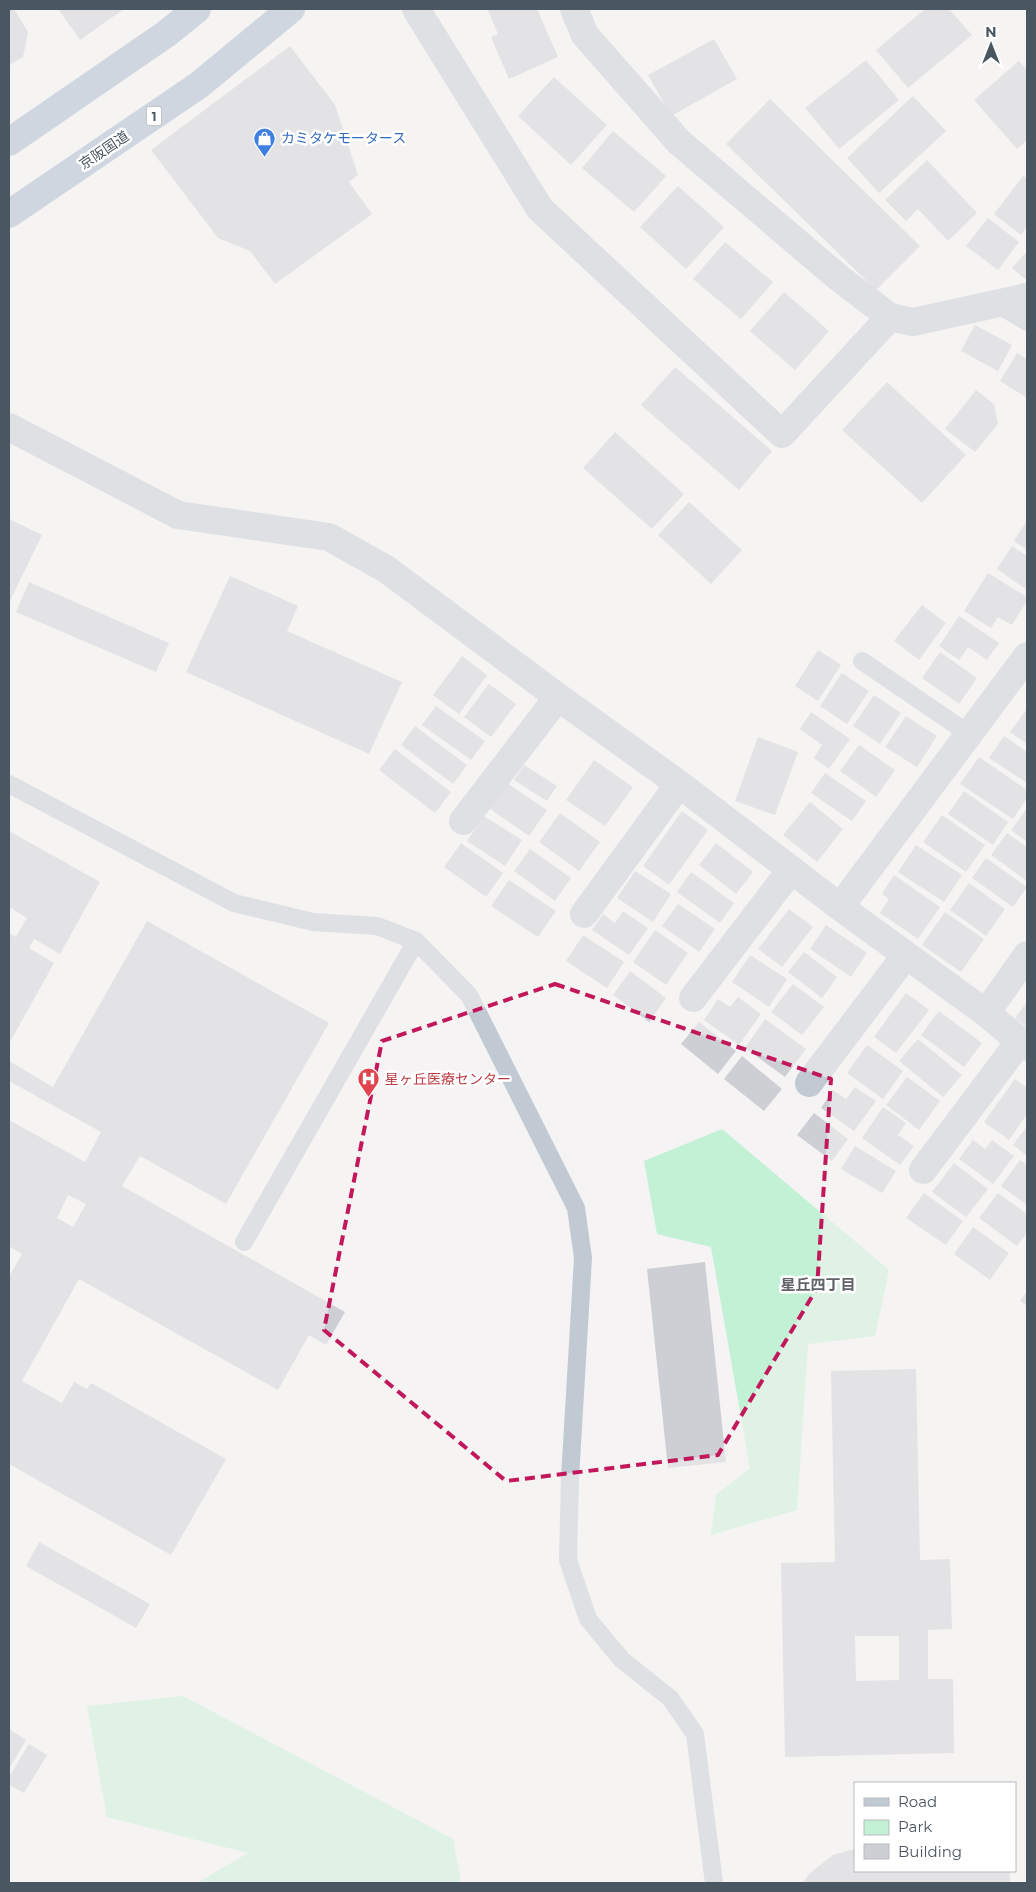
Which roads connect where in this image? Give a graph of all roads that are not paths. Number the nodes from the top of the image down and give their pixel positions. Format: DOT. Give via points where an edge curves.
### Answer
graph roads {
  1 [pos="197,9"];
  2 [pos="291,9"];
  3 [pos="416,9"];
  4 [pos="574,9"];
  5 [pos="9,142"];
  6 [pos="9,214"];
  7 [pos="1027,297"];
  8 [pos="997,304"];
  9 [pos="890,317"];
  10 [pos="1027,322"];
  11 [pos="9,427"];
  12 [pos="1027,656"];
  13 [pos="862,661"];
  14 [pos="558,697"];
  15 [pos="969,734"];
  16 [pos="9,784"];
  17 [pos="679,784"];
  18 [pos="463,820"];
  19 [pos="791,870"];
  20 [pos="840,907"];
  21 [pos="584,914"];
  22 [pos="416,941"];
  23 [pos="906,955"];
  24 [pos="1027,955"];
  25 [pos="693,998"];
  26 [pos="986,1013"];
  27 [pos="1024,1044"];
  28 [pos="809,1083"];
  29 [pos="923,1170"];
  30 [pos="244,1242"];
  31 [pos="714,1883"];
  1 -- 5 [label="highway" via="166,34"];
  2 -- 6 [label="highway, 京阪国道 / 1" via="199,86"];
  3 -- 9 [label="street" via="540,209 782,434"];
  4 -- 9 [label="street" via="585,35 679,142 839,278"];
  7 -- 8 [label="street"];
  8 -- 9 [label="street" via="913,322"];
  8 -- 10 [label="lane"];
  11 -- 14 [label="street" via="178,515 329,538 386,569"];
  12 -- 15 [label="street"];
  13 -- 15 [label="lane"];
  14 -- 17 [label="street"];
  14 -- 18 [label="street"];
  15 -- 20 [label="street"];
  16 -- 22 [label="lane" via="234,903 313,922 377,926"];
  17 -- 19 [label="street"];
  17 -- 21 [label="street"];
  19 -- 20 [label="street"];
  19 -- 25 [label="street"];
  20 -- 23 [label="street"];
  22 -- 30 [label="lane"];
  22 -- 31 [label="lane" via="470,995 576,1208 583,1258 568,1560 588,1619 622,1660 670,1698 694,1734"];
  23 -- 26 [label="street"];
  23 -- 28 [label="street"];
  24 -- 26 [label="street"];
  26 -- 27 [label="street"];
  27 -- 29 [label="street"];
}
